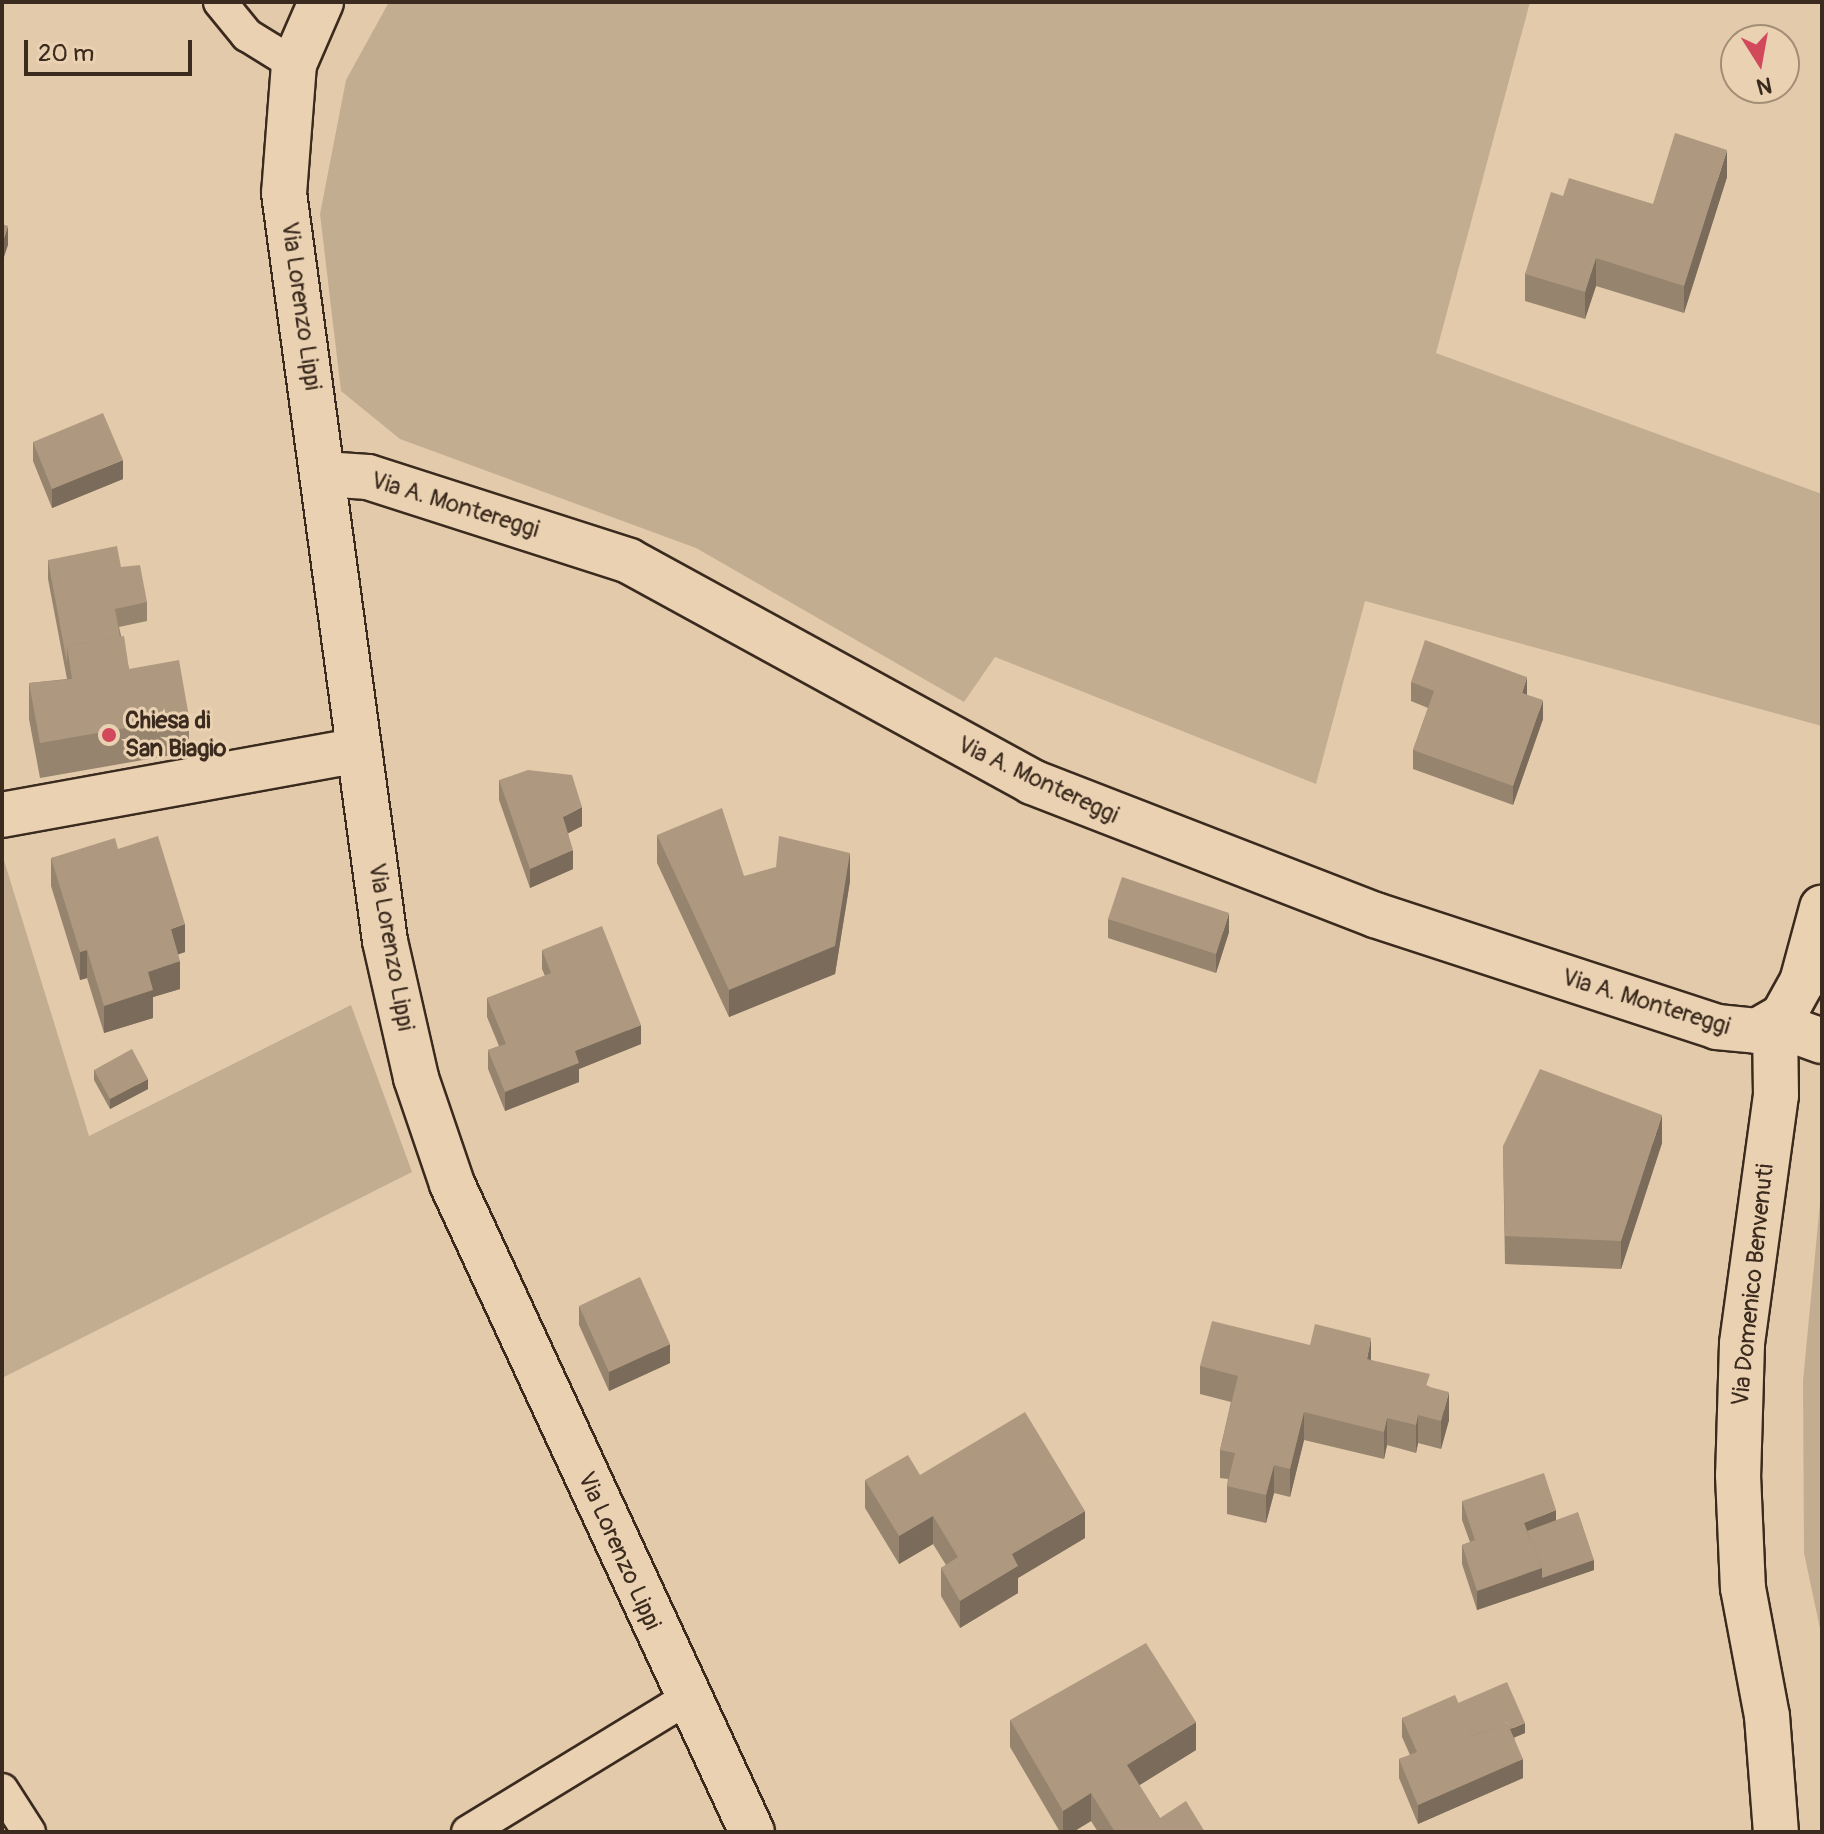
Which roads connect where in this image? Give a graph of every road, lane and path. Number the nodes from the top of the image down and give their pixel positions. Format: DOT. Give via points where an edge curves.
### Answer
graph roads {
  1 [pos="220,2"];
  2 [pos="321,2"];
  3 [pos="294,64"];
  4 [pos="324,474"];
  5 [pos="359,750"];
  6 [pos="2,815"];
  7 [pos="1822,908"];
  8 [pos="1775,1024"];
  9 [pos="1822,1041"];
  10 [pos="686,1699"];
  11 [pos="2,1790"];
  12 [pos="29,1832"];
  13 [pos="468,1832"];
  14 [pos="752,1832"];
  15 [pos="1776,1832"];
  1 -- 3 [label="lane" via="247,35"];
  2 -- 3 [label="street, Via Lorenzo Lippi"];
  3 -- 4 [label="street, Via Lorenzo Lippi" via="284,193"];
  4 -- 5 [label="street, Via Lorenzo Lippi"];
  4 -- 8 [label="street, Via A. Montereggi" via="368,477 658,573 997,765 1212,855 1695,1020 1746,1031"];
  5 -- 6 [label="street"];
  5 -- 10 [label="street, Via Lorenzo Lippi" via="385,941 416,1078 447,1169"];
  7 -- 8 [label="street" via="1802,982"];
  8 -- 9 [label="street"];
  8 -- 15 [label="street, Via Domenico Benvenuti" via="1776,1095 1742,1344 1738,1475 1743,1588 1767,1716"];
  10 -- 13 [label="lane"];
  10 -- 14 [label="street, Via Lorenzo Lippi"];
  11 -- 12 [label="lane"];
}
